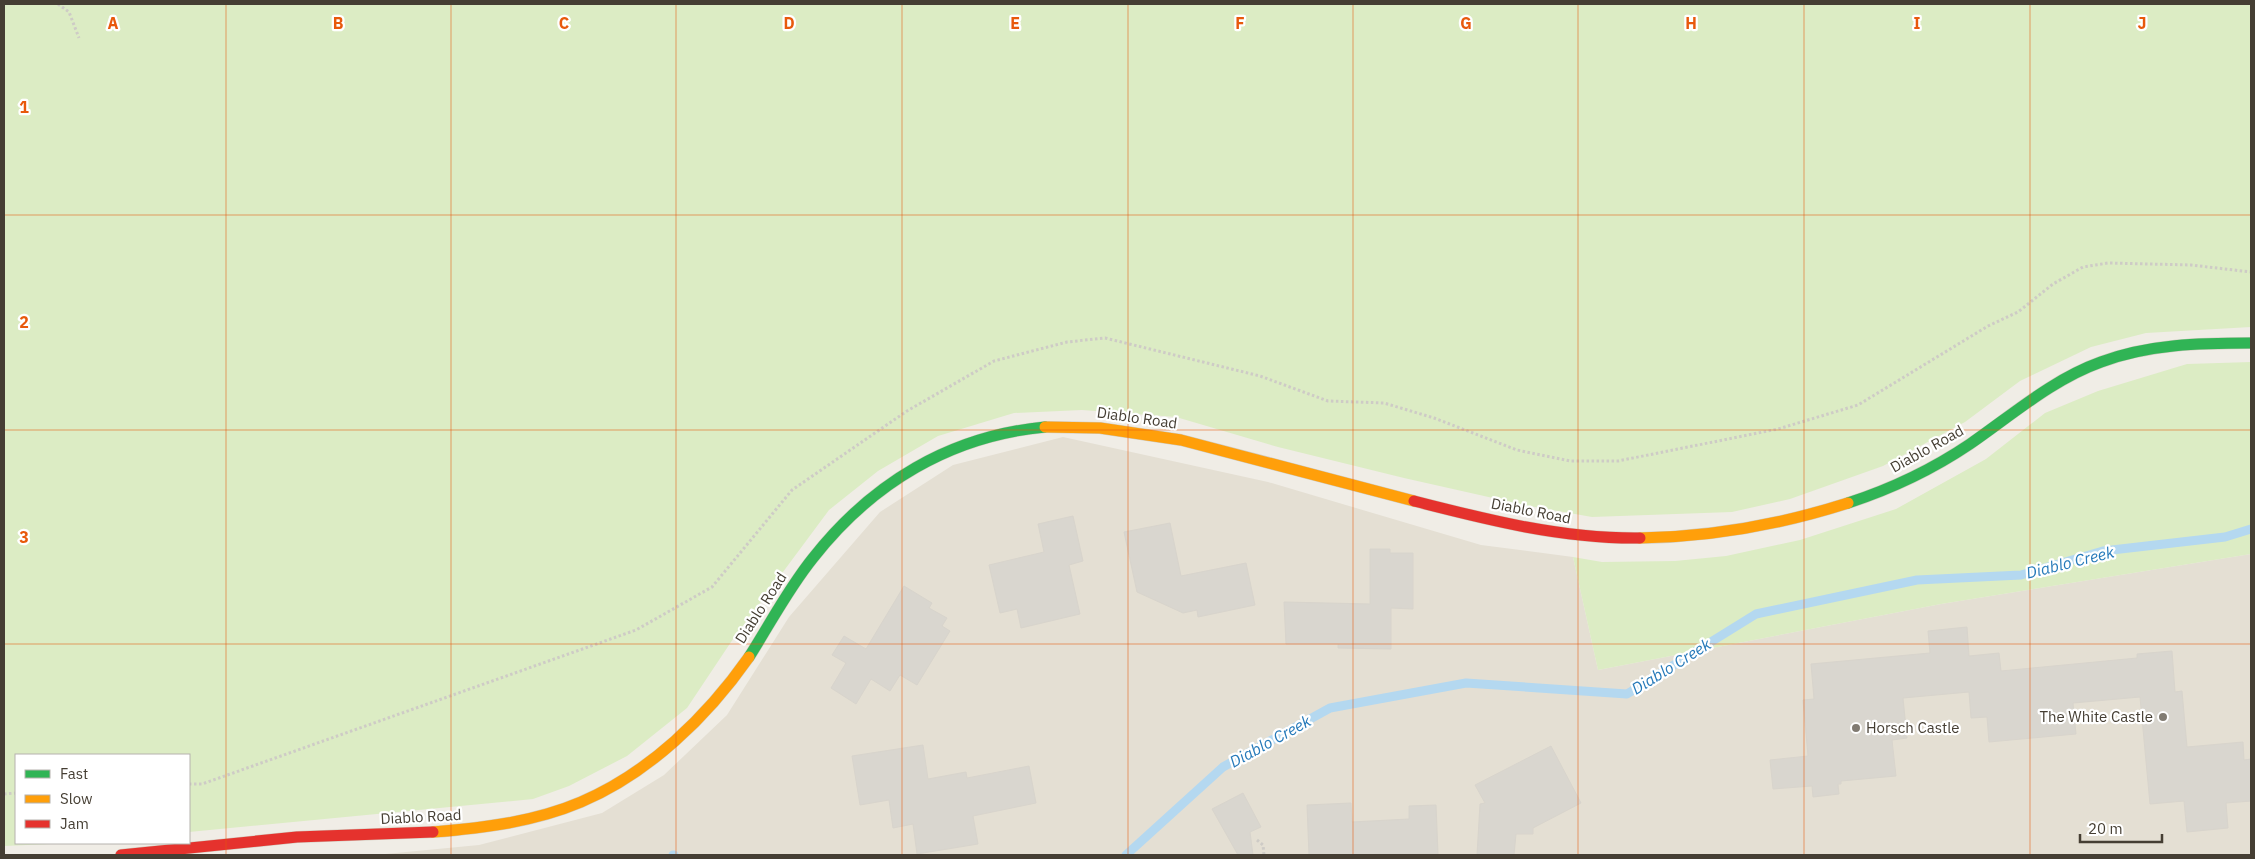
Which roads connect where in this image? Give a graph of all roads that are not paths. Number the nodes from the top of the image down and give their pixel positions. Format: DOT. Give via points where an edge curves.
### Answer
graph roads {
  1 [pos="2251,343"];
  2 [pos="121,855"];
  1 -- 2 [label="street, Diablo Road" via="2159,348 2106,360 2059,381 1950,457 1858,500 1748,528 1686,536 1578,536 1430,504 1188,441 1128,430 1066,425 1003,432 957,446 912,470 885,488 833,533 795,582 735,677 674,740 642,766 592,797 552,813 479,828 286,838"];
}
